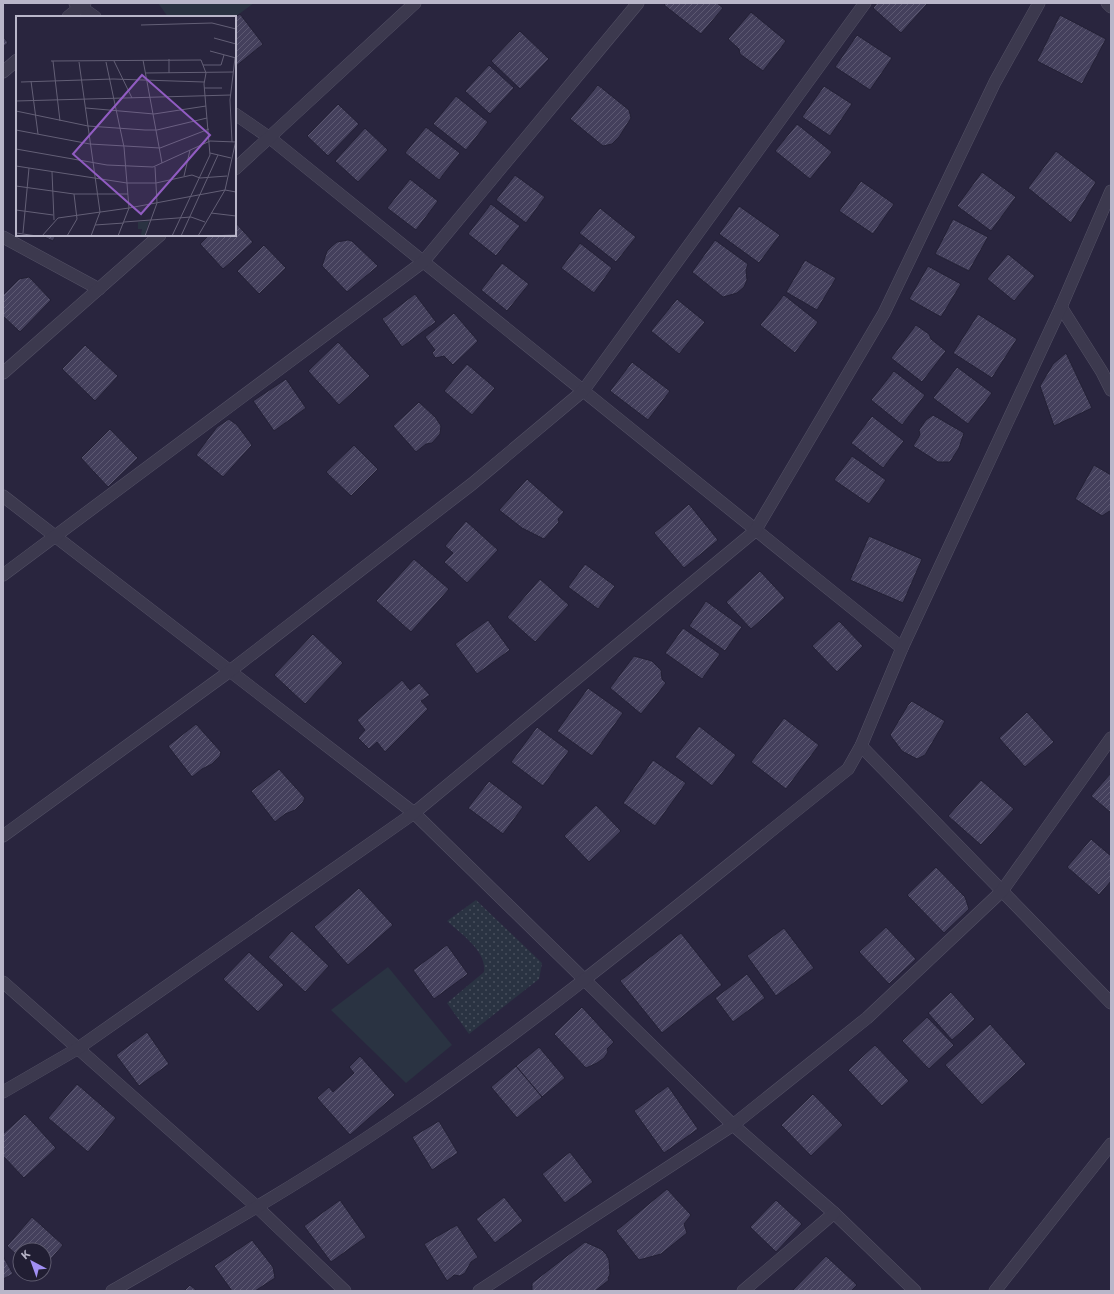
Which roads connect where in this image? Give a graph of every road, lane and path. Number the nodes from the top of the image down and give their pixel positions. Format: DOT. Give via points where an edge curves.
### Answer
graph roads {
  1 [pos="415,3"];
  2 [pos="638,3"];
  3 [pos="865,3"];
  4 [pos="1039,3"];
  5 [pos="1107,3"];
  6 [pos="80,4"];
  7 [pos="1111,7"];
  8 [pos="69,16"];
  9 [pos="94,16"];
  10 [pos="16,61"];
  11 [pos="3,72"];
  12 [pos="236,115"];
  13 [pos="270,138"];
  14 [pos="236,168"];
  15 [pos="1111,191"];
  16 [pos="159,236"];
  17 [pos="3,237"];
  18 [pos="424,262"];
  19 [pos="99,289"];
  20 [pos="1061,307"];
  21 [pos="3,373"];
  22 [pos="1111,390"];
  23 [pos="583,391"];
  24 [pos="3,496"];
  25 [pos="755,531"];
  26 [pos="56,537"];
  27 [pos="3,575"];
  28 [pos="902,648"];
  29 [pos="230,671"];
  30 [pos="1111,738"];
  31 [pos="861,746"];
  32 [pos="414,813"];
  33 [pos="3,836"];
  34 [pos="1002,890"];
  35 [pos="584,980"];
  36 [pos="3,982"];
  37 [pos="1111,1003"];
  38 [pos="77,1049"];
  39 [pos="3,1092"];
  40 [pos="733,1125"];
  41 [pos="1111,1144"];
  42 [pos="257,1207"];
  43 [pos="834,1213"];
  44 [pos="112,1291"];
  45 [pos="345,1291"];
  46 [pos="479,1291"];
  47 [pos="743,1291"];
  48 [pos="914,1291"];
  49 [pos="995,1291"];
  1 -- 13 [label="street"];
  2 -- 18 [label="street"];
  3 -- 23 [label="street"];
  4 -- 25 [label="street" via="996,82 884,313"];
  5 -- 7 [label="street"];
  6 -- 8 [label="street"];
  6 -- 9 [label="street"];
  10 -- 11 [label="street"];
  12 -- 13 [label="street"];
  13 -- 14 [label="street"];
  13 -- 18 [label="street"];
  15 -- 20 [label="street"];
  16 -- 19 [label="street"];
  17 -- 19 [label="street"];
  18 -- 23 [label="street"];
  18 -- 26 [label="street"];
  19 -- 21 [label="street"];
  20 -- 22 [label="street"];
  20 -- 28 [label="street"];
  23 -- 25 [label="street"];
  23 -- 29 [label="street" via="472,484"];
  24 -- 26 [label="street"];
  25 -- 28 [label="street"];
  25 -- 32 [label="street"];
  26 -- 27 [label="street"];
  26 -- 29 [label="street"];
  28 -- 31 [label="street"];
  29 -- 32 [label="street"];
  29 -- 33 [label="street"];
  30 -- 34 [label="street"];
  31 -- 34 [label="street"];
  31 -- 35 [label="street" via="848,769"];
  32 -- 35 [label="street"];
  32 -- 38 [label="street"];
  34 -- 37 [label="street"];
  34 -- 40 [label="street" via="867,1018"];
  35 -- 40 [label="street"];
  35 -- 42 [label="street" via="399,1117"];
  36 -- 38 [label="street"];
  38 -- 39 [label="street"];
  38 -- 42 [label="street"];
  40 -- 43 [label="street"];
  40 -- 46 [label="street"];
  41 -- 49 [label="street"];
  42 -- 44 [label="street"];
  42 -- 45 [label="street"];
  43 -- 47 [label="street"];
  43 -- 48 [label="street"];
}
